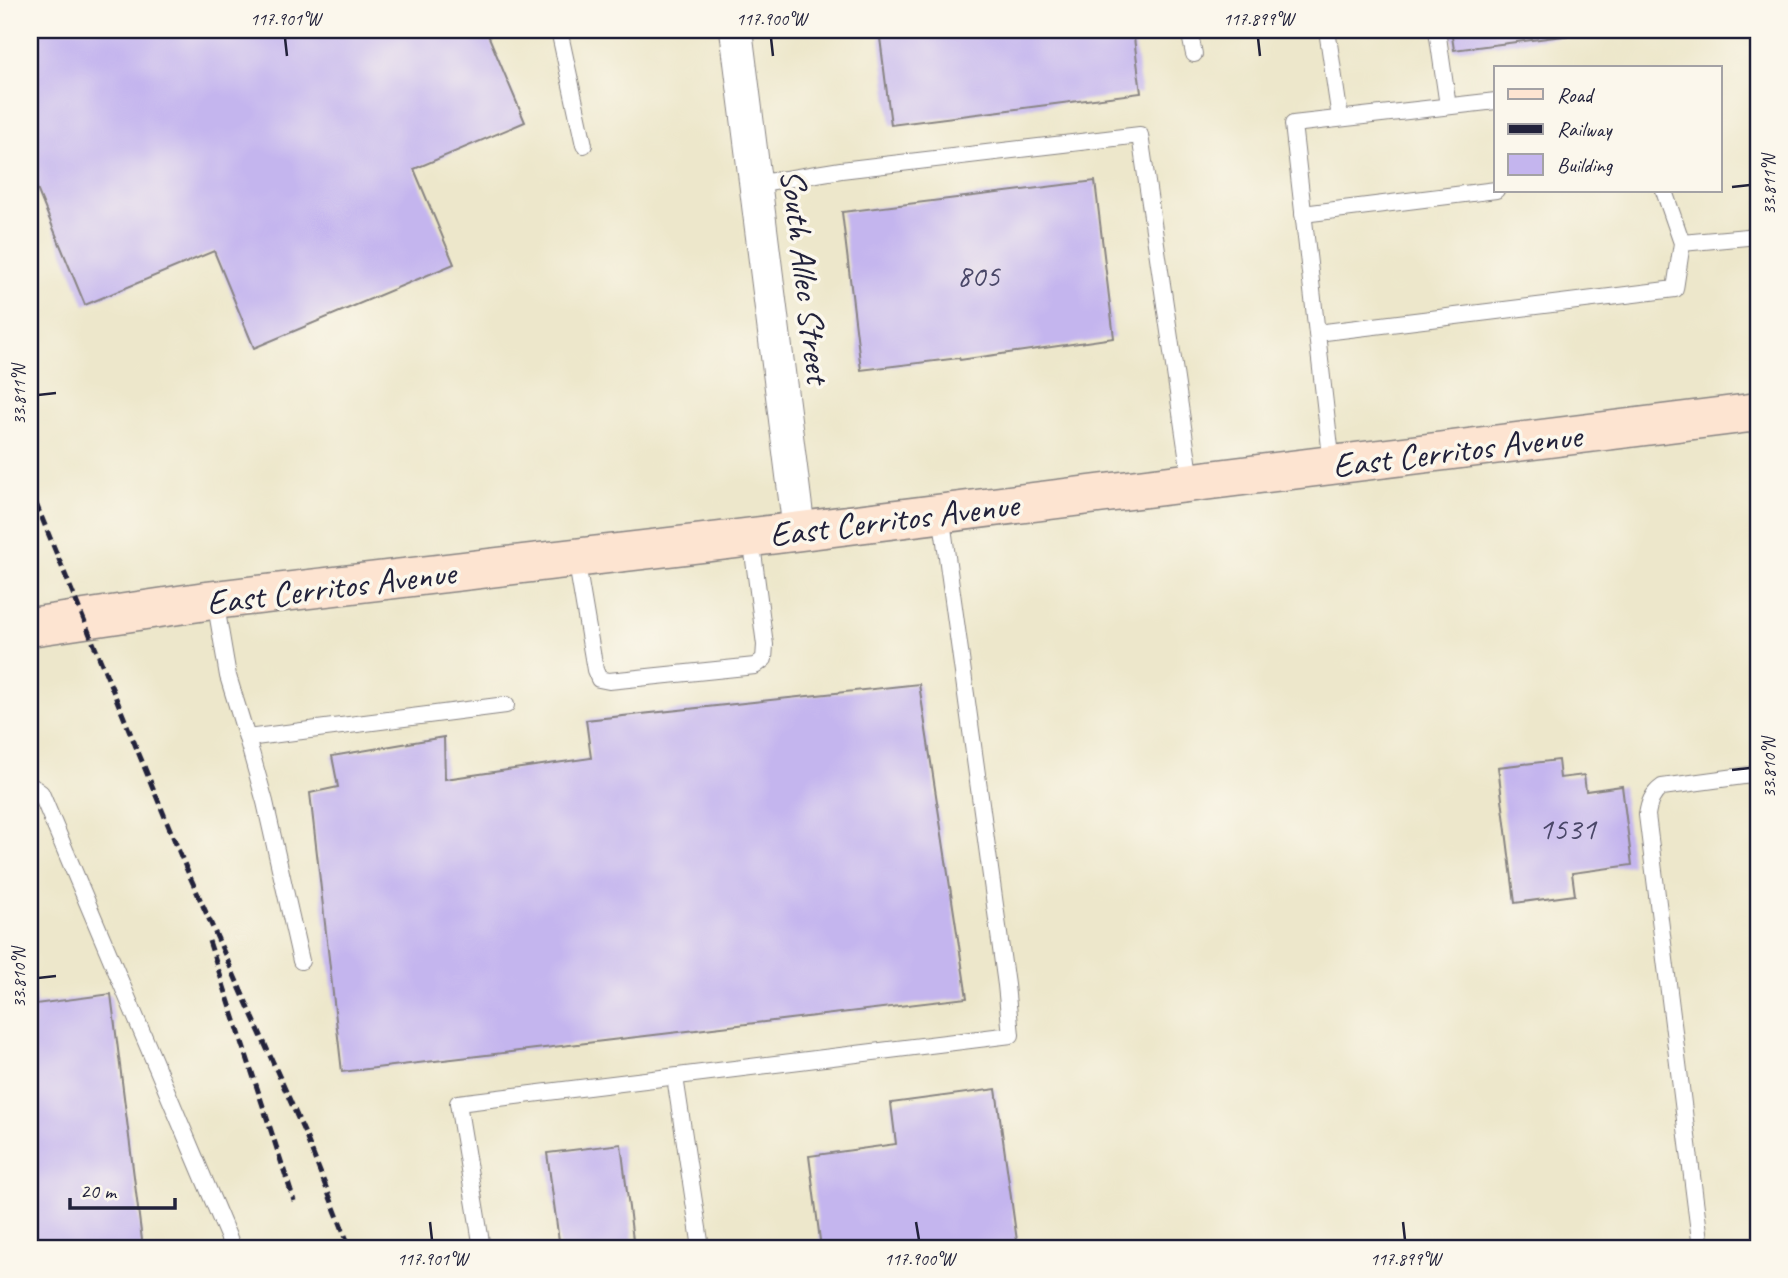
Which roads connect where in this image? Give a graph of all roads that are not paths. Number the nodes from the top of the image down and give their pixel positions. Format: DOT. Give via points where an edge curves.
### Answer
graph roads {
  1 [pos="559,30"];
  2 [pos="736,30"];
  3 [pos="1189,30"];
  4 [pos="1327,30"];
  5 [pos="1437,30"];
  6 [pos="1194,54"];
  7 [pos="1494,101"];
  8 [pos="1448,106"];
  9 [pos="1340,118"];
  10 [pos="584,145"];
  11 [pos="755,184"];
  12 [pos="1494,190"];
  13 [pos="1664,192"];
  14 [pos="1303,214"];
  15 [pos="1758,236"];
  16 [pos="1682,243"];
  17 [pos="1317,333"];
  18 [pos="1758,412"];
  19 [pos="1332,465"];
  20 [pos="1191,481"];
  21 [pos="941,513"];
  22 [pos="799,531"];
  23 [pos="751,537"];
  24 [pos="576,558"];
  25 [pos="215,600"];
  26 [pos="30,627"];
  27 [pos="506,705"];
  28 [pos="247,738"];
  29 [pos="1758,774"];
  30 [pos="30,785"];
  31 [pos="301,961"];
  32 [pos="675,1077"];
  33 [pos="233,1248"];
  34 [pos="482,1248"];
  35 [pos="701,1248"];
  36 [pos="1701,1248"];
  1 -- 10 [label="lane"];
  2 -- 11 [label="street, South Allec Street"];
  3 -- 6 [label="lane"];
  4 -- 9 [label="lane"];
  5 -- 8 [label="lane"];
  7 -- 8 [label="lane"];
  8 -- 9 [label="lane"];
  9 -- 14 [label="lane" via="1293,124"];
  11 -- 20 [label="lane" via="1140,135"];
  11 -- 22 [label="street, South Allec Street"];
  12 -- 14 [label="lane"];
  13 -- 16 [label="lane"];
  14 -- 17 [label="lane"];
  15 -- 16 [label="lane"];
  16 -- 17 [label="lane" via="1675,289"];
  17 -- 19 [label="lane"];
  18 -- 19 [label="main road, East Cerritos Avenue"];
  19 -- 20 [label="main road, East Cerritos Avenue"];
  20 -- 21 [label="main road, East Cerritos Avenue"];
  21 -- 22 [label="main road, East Cerritos Avenue"];
  21 -- 32 [label="lane" via="1011,1035"];
  22 -- 23 [label="main road, East Cerritos Avenue"];
  23 -- 24 [label="main road, East Cerritos Avenue"];
  23 -- 24 [label="lane" via="765,645 764,659 755,666 599,679"];
  24 -- 25 [label="main road, East Cerritos Avenue"];
  25 -- 26 [label="main road, East Cerritos Avenue"];
  25 -- 28 [label="lane" via="228,676"];
  27 -- 28 [label="lane"];
  28 -- 31 [label="lane"];
  29 -- 36 [label="lane" via="1662,787 1649,802 1647,815"];
  30 -- 33 [label="lane" via="41,793"];
  32 -- 34 [label="lane" via="458,1103"];
  32 -- 35 [label="lane"];
}
